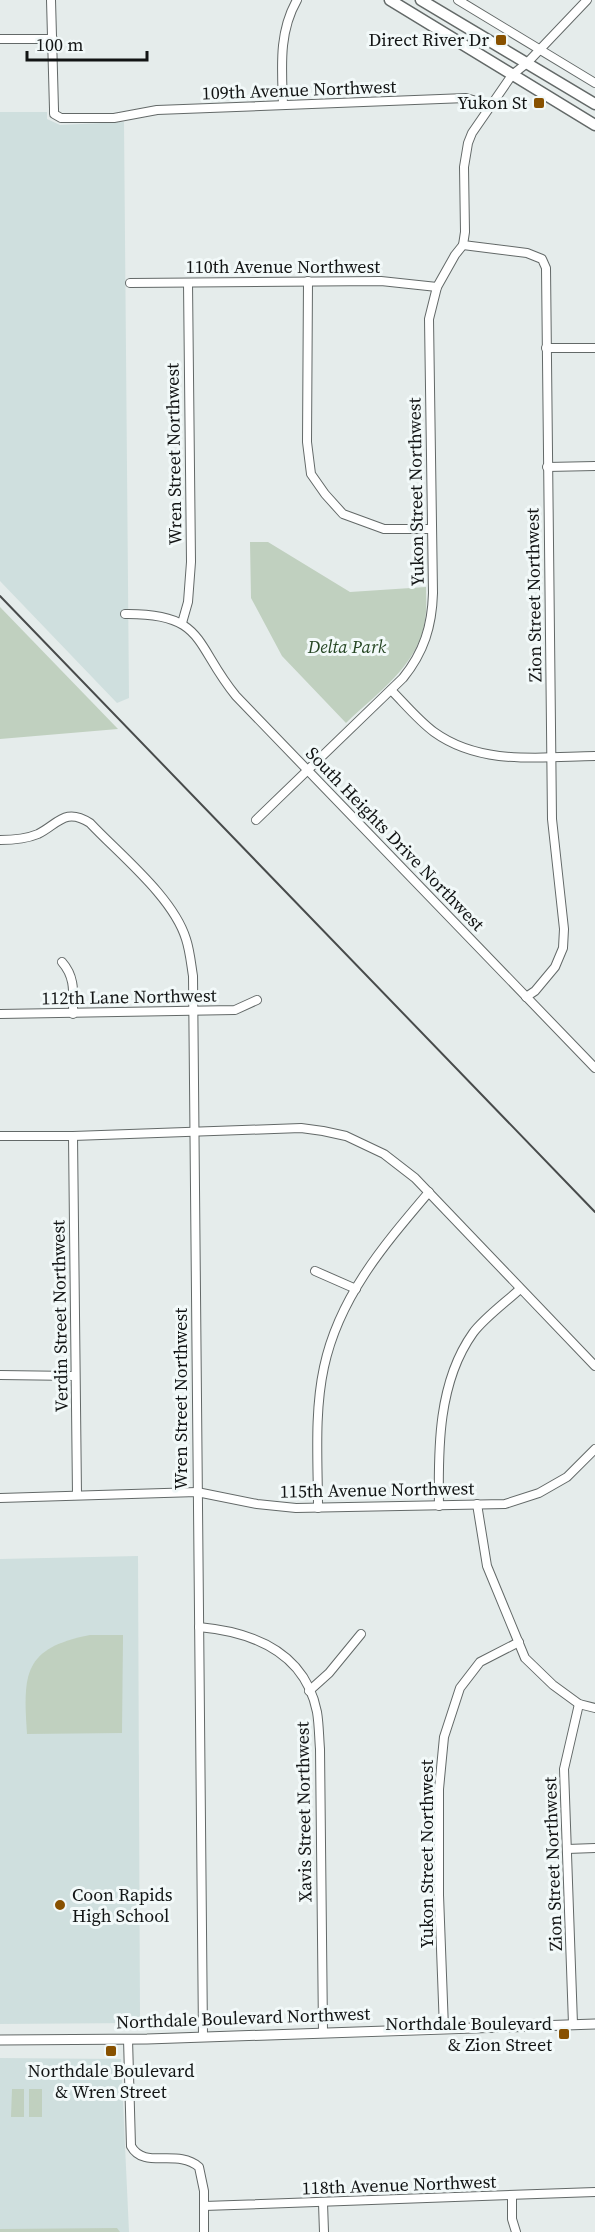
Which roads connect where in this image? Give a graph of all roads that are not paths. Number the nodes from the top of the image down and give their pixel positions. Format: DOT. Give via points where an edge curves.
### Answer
graph roads {
  1 [pos="51,0"];
  2 [pos="297,0"];
  3 [pos="390,0"];
  4 [pos="422,0"];
  5 [pos="458,0"];
  6 [pos="586,0"];
  7 [pos="0,39"];
  8 [pos="53,39"];
  9 [pos="539,49"];
  10 [pos="527,63"];
  11 [pos="512,75"];
  12 [pos="595,83"];
  13 [pos="595,104"];
  14 [pos="283,105"];
  15 [pos="488,108"];
  16 [pos="595,125"];
  17 [pos="464,245"];
  18 [pos="308,281"];
  19 [pos="129,283"];
  20 [pos="188,283"];
  21 [pos="437,287"];
  22 [pos="546,348"];
  23 [pos="595,348"];
  24 [pos="595,466"];
  25 [pos="548,467"];
  26 [pos="432,530"];
  27 [pos="126,614"];
  28 [pos="182,623"];
  29 [pos="391,690"];
  30 [pos="595,756"];
  31 [pos="550,757"];
  32 [pos="308,769"];
  33 [pos="256,820"];
  34 [pos="0,840"];
  35 [pos="62,962"];
  36 [pos="526,997"];
  37 [pos="257,1000"];
  38 [pos="193,1012"];
  39 [pos="0,1014"];
  40 [pos="73,1014"];
  41 [pos="595,1068"];
  42 [pos="194,1131"];
  43 [pos="0,1136"];
  44 [pos="73,1136"];
  45 [pos="429,1192"];
  46 [pos="315,1271"];
  47 [pos="356,1289"];
  48 [pos="520,1289"];
  49 [pos="595,1366"];
  50 [pos="0,1375"];
  51 [pos="75,1376"];
  52 [pos="595,1449"];
  53 [pos="197,1492"];
  54 [pos="77,1495"];
  55 [pos="0,1498"];
  56 [pos="477,1504"];
  57 [pos="439,1506"];
  58 [pos="318,1508"];
  59 [pos="199,1627"];
  60 [pos="361,1634"];
  61 [pos="519,1642"];
  62 [pos="309,1691"];
  63 [pos="579,1704"];
  64 [pos="595,1708"];
  65 [pos="595,1848"];
  66 [pos="567,1849"];
  67 [pos="573,2024"];
  68 [pos="595,2024"];
  69 [pos="444,2028"];
  70 [pos="323,2032"];
  71 [pos="203,2036"];
  72 [pos="128,2039"];
  73 [pos="0,2040"];
  74 [pos="595,2192"];
  75 [pos="512,2196"];
  76 [pos="323,2203"];
  77 [pos="204,2206"];
  78 [pos="204,2232"];
  79 [pos="324,2232"];
  80 [pos="516,2232"];
  1 -- 8 [label="street"];
  2 -- 14 [label="street" via="283,39"];
  3 -- 11 [label="main road"];
  4 -- 10 [label="main road"];
  5 -- 9 [label="street"];
  6 -- 9 [label="street"];
  7 -- 8 [label="street"];
  8 -- 14 [label="street, 109th Avenue Northwest" via="57,117 114,118 158,110"];
  9 -- 10 [label="street"];
  9 -- 12 [label="street"];
  10 -- 11 [label="street"];
  10 -- 13 [label="main road"];
  11 -- 15 [label="street"];
  11 -- 16 [label="main road"];
  14 -- 15 [label="street, 109th Avenue Northwest" via="466,98"];
  15 -- 17 [label="street" via="465,153"];
  17 -- 21 [label="street, Yukon Street Northwest"];
  17 -- 22 [label="street, Zion Street Northwest" via="527,253 542,259 546,268"];
  18 -- 20 [label="street, 110th Avenue Northwest"];
  18 -- 21 [label="street, 110th Avenue Northwest" via="393,281"];
  18 -- 26 [label="street" via="307,442 311,474 344,514 384,529"];
  19 -- 20 [label="street, 110th Avenue Northwest"];
  20 -- 28 [label="street, Wren Street Northwest" via="190,572"];
  21 -- 26 [label="street, Yukon Street Northwest" via="429,319"];
  22 -- 23 [label="street"];
  22 -- 25 [label="street, Zion Street Northwest"];
  24 -- 25 [label="street"];
  25 -- 31 [label="street, Zion Street Northwest"];
  26 -- 29 [label="street, Yukon Street Northwest" via="430,625 418,657"];
  27 -- 28 [label="street" via="158,615"];
  28 -- 32 [label="street, South Heights Drive Northwest" via="197,636 236,696"];
  29 -- 31 [label="street" via="433,731 462,747 501,757"];
  29 -- 32 [label="street, Yukon Street Northwest"];
  30 -- 31 [label="street"];
  31 -- 36 [label="street, Zion Street Northwest" via="552,819 563,911 562,948 547,977"];
  32 -- 33 [label="street, Yukon Street Northwest"];
  32 -- 36 [label="street, South Heights Drive Northwest"];
  34 -- 38 [label="street, Wren Street Northwest" via="40,833 66,816 90,823 174,915 186,939 193,976"];
  35 -- 40 [label="street" via="73,982"];
  36 -- 41 [label="street, South Heights Drive Northwest"];
  37 -- 38 [label="street, 112th Lane Northwest" via="236,1010"];
  38 -- 40 [label="street, 112th Lane Northwest"];
  38 -- 42 [label="street, Wren Street Northwest"];
  39 -- 40 [label="street, 112th Lane Northwest"];
  42 -- 44 [label="street"];
  42 -- 45 [label="street" via="301,1128 346,1136 384,1154"];
  42 -- 53 [label="street, Wren Street Northwest"];
  43 -- 44 [label="street"];
  44 -- 51 [label="street, Verdin Street Northwest"];
  45 -- 47 [label="street" via="376,1254"];
  45 -- 48 [label="street"];
  46 -- 47 [label="street"];
  47 -- 58 [label="street" via="344,1307 324,1366 318,1411"];
  48 -- 49 [label="street"];
  48 -- 57 [label="street" via="474,1332 454,1369 441,1422"];
  50 -- 51 [label="street"];
  51 -- 54 [label="street, Verdin Street Northwest"];
  52 -- 56 [label="street, 115th Avenue Northwest" via="567,1477 539,1493 506,1504"];
  53 -- 54 [label="street, 115th Avenue Northwest"];
  53 -- 58 [label="street, 115th Avenue Northwest" via="275,1507"];
  53 -- 59 [label="street, Wren Street Northwest"];
  54 -- 55 [label="street, 115th Avenue Northwest"];
  56 -- 57 [label="street, 115th Avenue Northwest"];
  56 -- 61 [label="street" via="487,1566"];
  57 -- 58 [label="street, 115th Avenue Northwest"];
  59 -- 62 [label="street, Xavis Street Northwest" via="239,1632 275,1648 293,1665"];
  59 -- 71 [label="street, Wren Street Northwest"];
  60 -- 62 [label="street"];
  61 -- 63 [label="street" via="525,1658"];
  61 -- 69 [label="street, Yukon Street Northwest" via="480,1662 460,1688 444,1737 439,1789"];
  62 -- 70 [label="street, Xavis Street Northwest" via="317,1712 320,1749"];
  63 -- 64 [label="street"];
  63 -- 66 [label="street, Zion Street Northwest" via="564,1769"];
  65 -- 66 [label="street"];
  66 -- 67 [label="street, Zion Street Northwest"];
  67 -- 68 [label="street, Northdale Boulevard Northwest"];
  67 -- 69 [label="street, Northdale Boulevard Northwest"];
  69 -- 70 [label="street, Northdale Boulevard Northwest"];
  70 -- 71 [label="street, Northdale Boulevard Northwest"];
  71 -- 72 [label="street, Northdale Boulevard Northwest"];
  72 -- 73 [label="street, Northdale Boulevard Northwest"];
  72 -- 77 [label="street" via="131,2146 142,2157 184,2158 193,2162 202,2177"];
  74 -- 75 [label="street, 118th Avenue Northwest"];
  75 -- 76 [label="street, 118th Avenue Northwest"];
  75 -- 80 [label="street"];
  76 -- 77 [label="street, 118th Avenue Northwest"];
  76 -- 79 [label="street"];
  77 -- 78 [label="street"];
}
